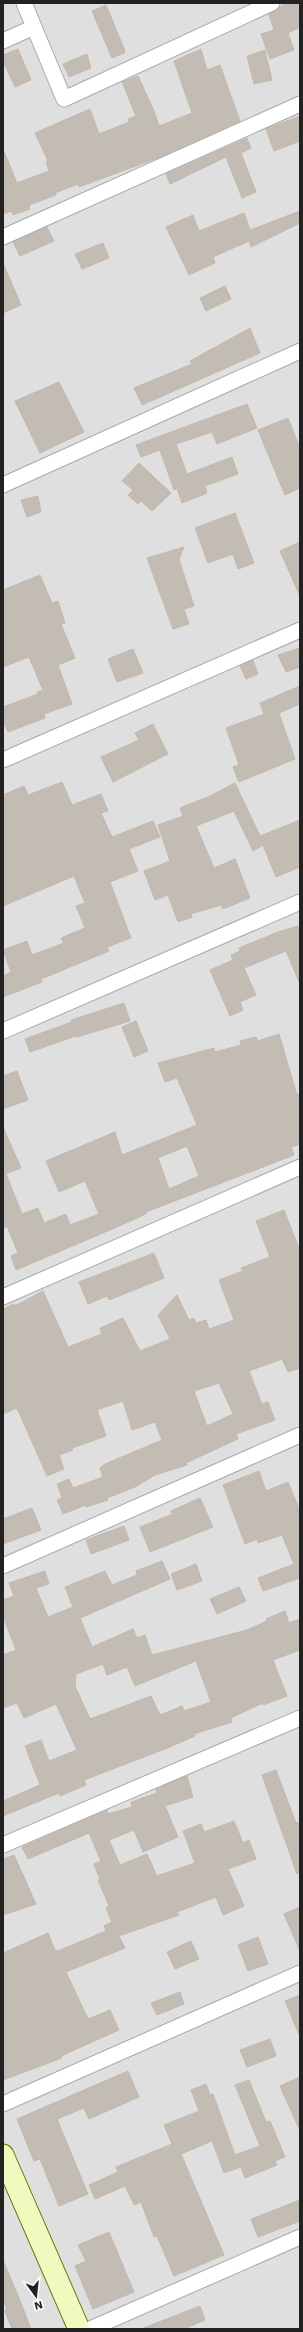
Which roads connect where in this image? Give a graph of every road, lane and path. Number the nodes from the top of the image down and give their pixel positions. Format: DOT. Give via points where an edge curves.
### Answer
graph roads {
  1 [pos="24,3"];
  2 [pos="272,3"];
  3 [pos="34,27"];
  4 [pos="3,41"];
  5 [pos="300,104"];
  6 [pos="3,237"];
  7 [pos="300,351"];
  8 [pos="3,485"];
  9 [pos="300,630"];
  10 [pos="3,760"];
  11 [pos="300,902"];
  12 [pos="3,1031"];
  13 [pos="300,1167"];
  14 [pos="3,1297"];
  15 [pos="300,1435"];
  16 [pos="3,1566"];
  17 [pos="300,1718"];
  18 [pos="3,1845"];
  19 [pos="300,1973"];
  20 [pos="3,2104"];
  21 [pos="3,2155"];
  22 [pos="300,2236"];
  23 [pos="78,2329"];
  24 [pos="90,2329"];
  1 -- 3 [label="street"];
  2 -- 3 [label="street" via="64,99"];
  3 -- 4 [label="street"];
  5 -- 6 [label="street"];
  7 -- 8 [label="street"];
  9 -- 10 [label="street"];
  11 -- 12 [label="street"];
  13 -- 14 [label="street"];
  15 -- 16 [label="street"];
  17 -- 18 [label="street"];
  19 -- 20 [label="street"];
  21 -- 23 [label="main road"];
  22 -- 24 [label="street"];
}
